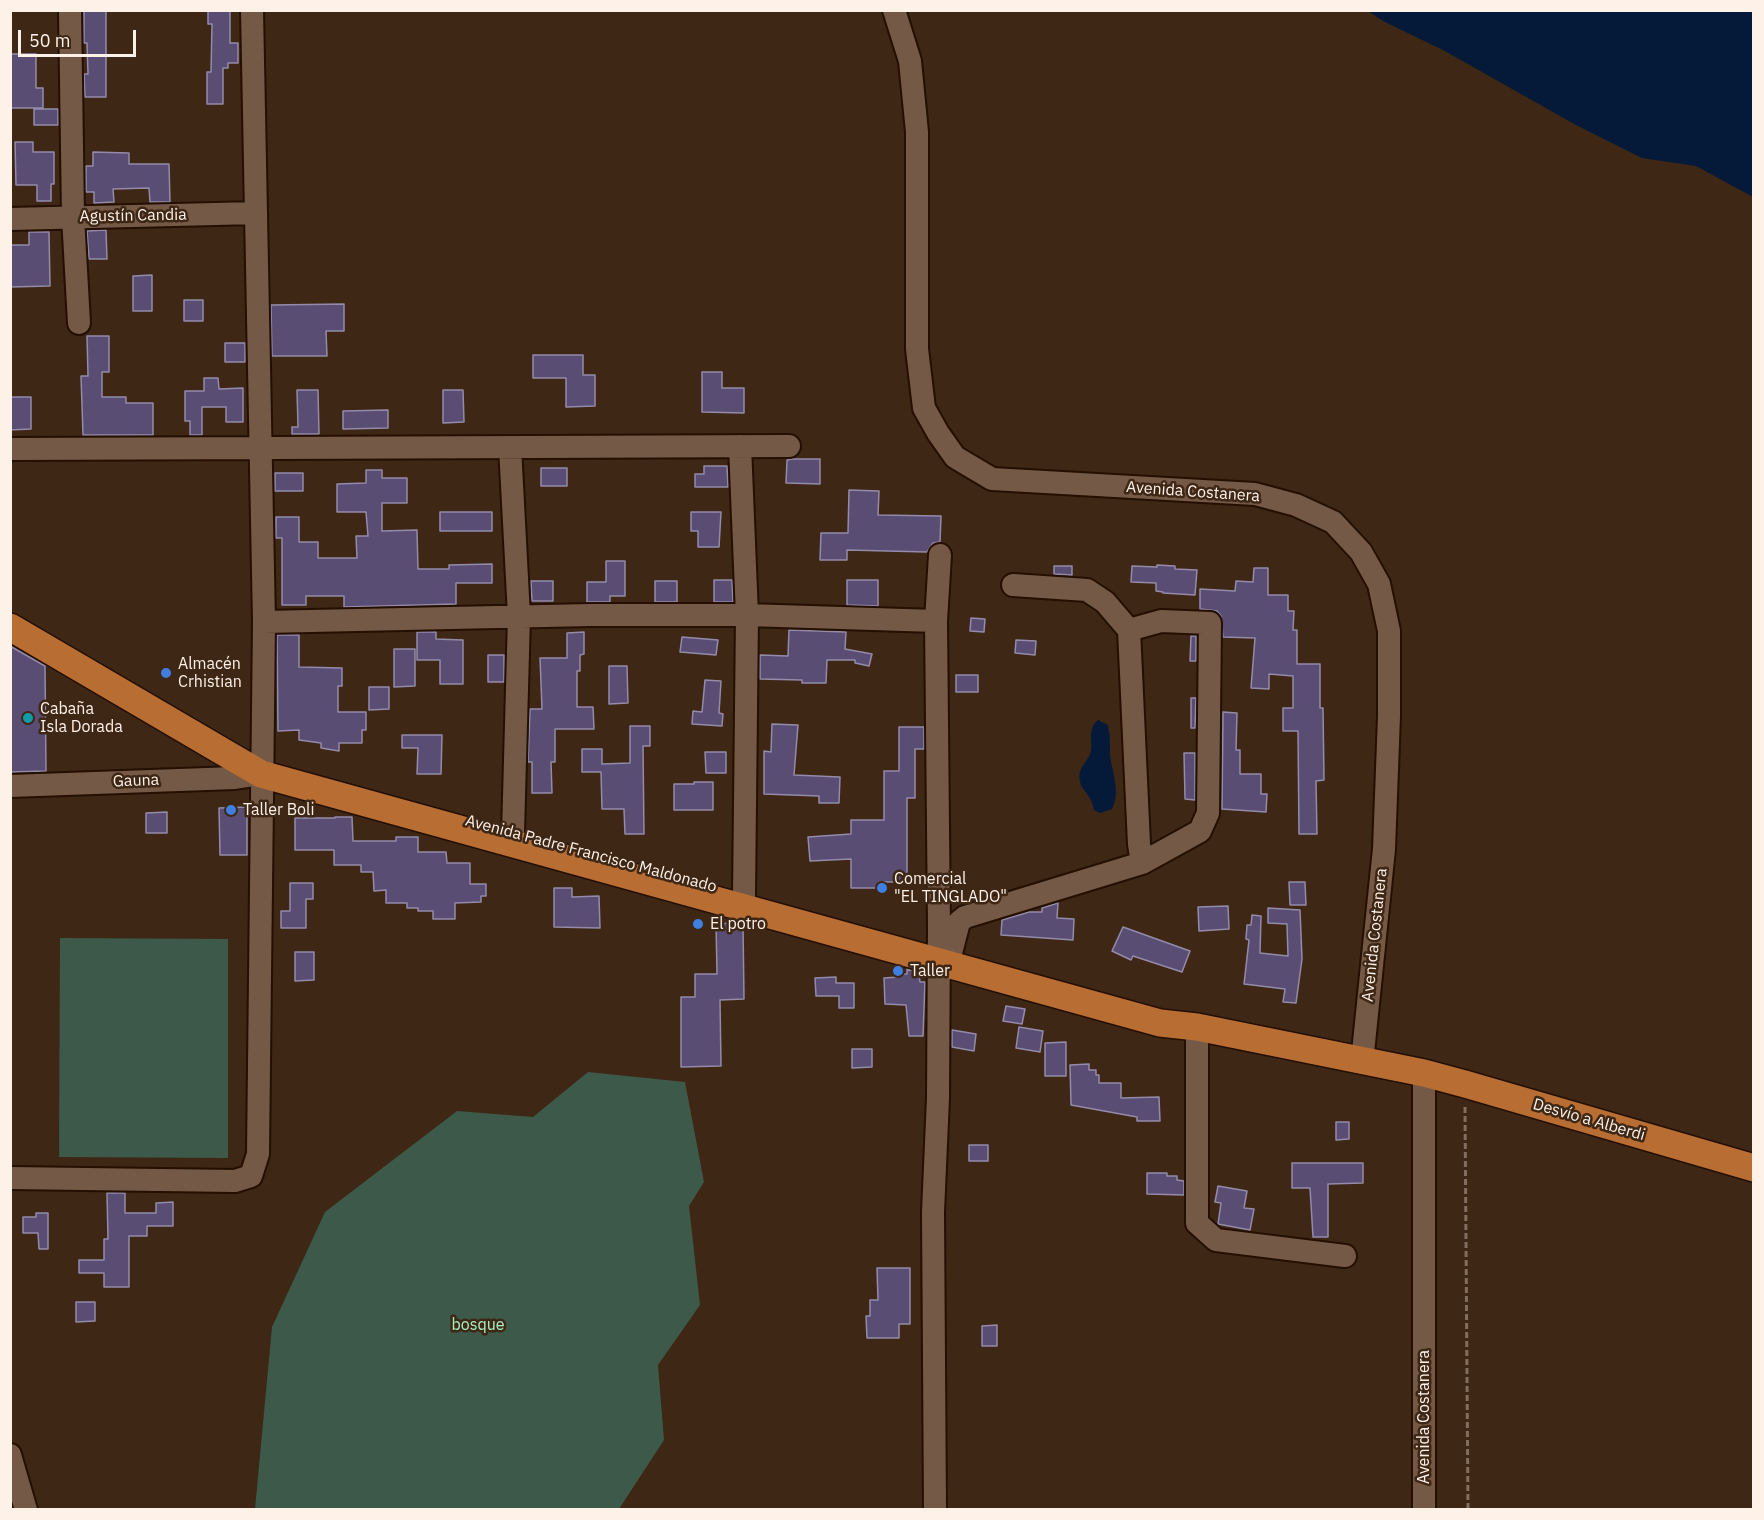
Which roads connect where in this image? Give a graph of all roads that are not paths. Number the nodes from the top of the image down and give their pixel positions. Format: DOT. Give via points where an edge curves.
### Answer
graph roads {
  1 [pos="70,10"];
  2 [pos="252,10"];
  3 [pos="894,10"];
  4 [pos="256,213"];
  5 [pos="73,217"];
  6 [pos="10,219"];
  7 [pos="79,323"];
  8 [pos="740,446"];
  9 [pos="789,446"];
  10 [pos="510,447"];
  11 [pos="261,448"];
  12 [pos="10,449"];
  13 [pos="940,555"];
  14 [pos="1013,585"];
  15 [pos="747,615"];
  16 [pos="519,616"];
  17 [pos="10,618"];
  18 [pos="936,621"];
  19 [pos="264,622"];
  20 [pos="10,627"];
  21 [pos="1129,630"];
  22 [pos="262,768"];
  23 [pos="10,786"];
  24 [pos="513,833"];
  25 [pos="1142,863"];
  26 [pos="744,897"];
  27 [pos="942,954"];
  28 [pos="1197,1027"];
  29 [pos="1362,1062"];
  30 [pos="1424,1073"];
  31 [pos="1754,1168"];
  32 [pos="10,1178"];
  33 [pos="1345,1256"];
  34 [pos="10,1455"];
  35 [pos="20,1507"];
  36 [pos="935,1509"];
  37 [pos="1424,1509"];
  1 -- 5 [label="street"];
  2 -- 4 [label="street"];
  3 -- 29 [label="street, Avenida Costanera" via="910,61 917,132 917,349 924,408 955,457 993,478 1255,494 1296,505 1333,522 1361,552 1379,584 1389,631 1388,749 1384,849"];
  4 -- 5 [label="street, Agustín Candia"];
  4 -- 11 [label="street"];
  5 -- 6 [label="street, Agustín Candia"];
  5 -- 7 [label="street"];
  8 -- 9 [label="street"];
  8 -- 10 [label="street"];
  8 -- 15 [label="street"];
  10 -- 11 [label="street"];
  10 -- 16 [label="street"];
  11 -- 12 [label="street"];
  11 -- 19 [label="street"];
  13 -- 18 [label="street"];
  14 -- 21 [label="street" via="1088,590 1105,602"];
  15 -- 16 [label="street"];
  15 -- 18 [label="street"];
  15 -- 26 [label="street"];
  16 -- 19 [label="street"];
  16 -- 24 [label="street"];
  17 -- 22 [label="main road, Avenida Padre Francisco Maldonado"];
  18 -- 27 [label="street"];
  19 -- 22 [label="street"];
  20 -- 22 [label="main road, Avenida Padre Francisco Maldonado"];
  21 -- 25 [label="street"];
  21 -- 25 [label="street" via="1161,621 1210,622 1208,813 1200,831"];
  22 -- 23 [label="street, Gauna" via="235,778"];
  22 -- 24 [label="main road, Avenida Padre Francisco Maldonado"];
  22 -- 27 [label="main road, Avenida Padre Francisco Maldonado"];
  22 -- 32 [label="street" via="258,1154 251,1176 235,1181"];
  24 -- 26 [label="main road, Avenida Padre Francisco Maldonado"];
  25 -- 27 [label="street" via="965,917"];
  26 -- 27 [label="main road, Avenida Padre Francisco Maldonado"];
  27 -- 28 [label="main road, Avenida Padre Francisco Maldonado" via="1163,1011"];
  27 -- 36 [label="street" via="933,1212"];
  28 -- 29 [label="main road, Avenida Padre Francisco Maldonado"];
  28 -- 33 [label="street" via="1197,1223 1216,1240"];
  29 -- 30 [label="main road, Avenida Padre Francisco Maldonado"];
  30 -- 31 [label="main road, Desvío a Alberdi"];
  30 -- 37 [label="street, Avenida Costanera"];
  34 -- 35 [label="street"];
}
